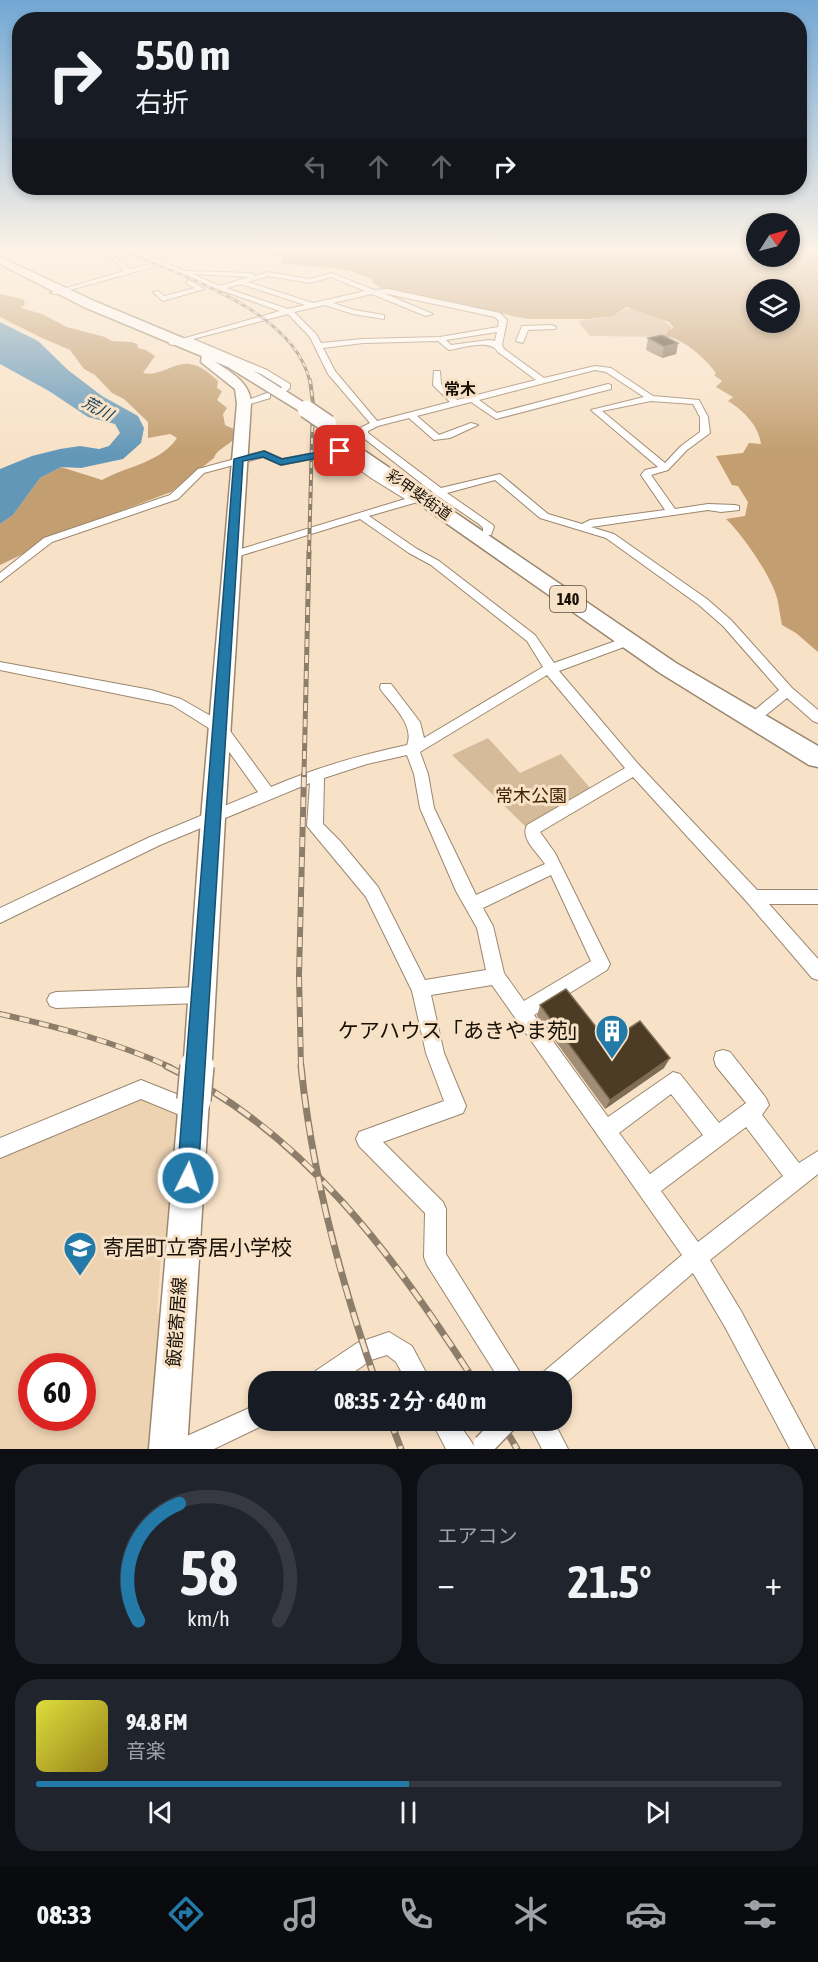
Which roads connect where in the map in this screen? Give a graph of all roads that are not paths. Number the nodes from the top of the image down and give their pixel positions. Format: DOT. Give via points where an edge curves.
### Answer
graph roads {
  1 [pos="123,319"];
  2 [pos="262,319"];
  3 [pos="298,319"];
  4 [pos="501,319"];
  5 [pos="552,327"];
  6 [pos="500,329"];
  7 [pos="464,334"];
  8 [pos="440,339"];
  9 [pos="179,341"];
  10 [pos="473,344"];
  11 [pos="499,344"];
  12 [pos="319,346"];
  13 [pos="210,357"];
  14 [pos="437,373"];
  15 [pos="597,378"];
  16 [pos="542,381"];
  17 [pos="627,381"];
  18 [pos="284,390"];
  19 [pos="267,396"];
  20 [pos="651,398"];
  21 [pos="472,399"];
  22 [pos="455,403"];
  23 [pos="244,404"];
  24 [pos="411,415"];
  25 [pos="375,424"];
  26 [pos="474,425"];
  27 [pos="239,459"];
  28 [pos="665,468"];
  29 [pos="439,492"];
  30 [pos="414,499"];
  31 [pos="735,508"];
  32 [pos="672,512"];
  33 [pos="361,515"];
  34 [pos="585,527"];
  35 [pos="482,535"];
  36 [pos="232,555"];
  37 [pos="0,579"];
  38 [pos="628,640"];
  39 [pos="0,666"];
  40 [pos="551,669"];
  41 [pos="386,687"];
  42 [pos="788,691"];
  43 [pos="761,712"];
  44 [pos="818,718"];
  45 [pos="219,728"];
  46 [pos="818,745"];
  47 [pos="412,749"];
  48 [pos="818,758"];
  49 [pos="634,769"];
  50 [pos="317,775"];
  51 [pos="268,794"];
  52 [pos="213,818"];
  53 [pos="553,867"];
  54 [pos="753,897"];
  55 [pos="818,897"];
  56 [pos="472,905"];
  57 [pos="0,916"];
  58 [pos="818,972"];
  59 [pos="496,976"];
  60 [pos="420,989"];
  61 [pos="201,994"];
  62 [pos="56,1000"];
  63 [pos="521,1013"];
  64 [pos="723,1059"];
  65 [pos="193,1105"];
  66 [pos="748,1113"];
  67 [pos="605,1131"];
  68 [pos="717,1136"];
  69 [pos="0,1148"];
  70 [pos="818,1161"];
  71 [pos="796,1176"];
  72 [pos="647,1189"];
  73 [pos="696,1257"];
  74 [pos="336,1371"];
  75 [pos="414,1371"];
  76 [pos="508,1371"];
  77 [pos="562,1371"];
  78 [pos="248,1421"];
  79 [pos="449,1431"];
  80 [pos="494,1431"];
  81 [pos="545,1431"];
  82 [pos="475,1448"];
  83 [pos="168,1449"];
  84 [pos="187,1449"];
  85 [pos="556,1449"];
  86 [pos="803,1449"];
  1 -- 9 [label="highway, 彩甲斐街道 / 140"];
  2 -- 9 [label="street"];
  3 -- 12 [label="street"];
  4 -- 6 [label="street"];
  5 -- 11 [label="street" via="525,328 523,342"];
  6 -- 7 [label="street"];
  6 -- 11 [label="street"];
  7 -- 8 [label="street"];
  7 -- 10 [label="street"];
  8 -- 10 [label="street" via="449,348"];
  8 -- 12 [label="street"];
  9 -- 13 [label="highway, 彩甲斐街道 / 140"];
  9 -- 18 [label="street" via="264,372 287,386"];
  10 -- 11 [label="street"];
  11 -- 16 [label="street" via="501,350"];
  12 -- 25 [label="street" via="331,372"];
  13 -- 23 [label="main road" via="210,366 241,387"];
  13 -- 35 [label="highway, 彩甲斐街道 / 140" via="305,412"];
  14 -- 22 [label="street" via="437,385"];
  15 -- 16 [label="street"];
  15 -- 17 [label="street"];
  15 -- 17 [label="street" via="602,369"];
  15 -- 21 [label="street" via="496,416"];
  16 -- 21 [label="street"];
  17 -- 20 [label="street"];
  19 -- 23 [label="street"];
  20 -- 28 [label="street" via="696,402 704,417 705,433"];
  20 -- 28 [label="street" via="596,410"];
  21 -- 22 [label="street"];
  22 -- 24 [label="street"];
  23 -- 27 [label="main road, 飯能寄居線"];
  24 -- 25 [label="street"];
  24 -- 26 [label="street" via="437,438"];
  25 -- 29 [label="street" via="363,430 367,442"];
  27 -- 30 [label="street" via="264,454 281,462 342,450 391,487"];
  27 -- 36 [label="main road, 飯能寄居線"];
  27 -- 37 [label="street" via="201,471 174,497 48,540"];
  28 -- 32 [label="street" via="646,475"];
  29 -- 34 [label="street" via="496,476 550,520"];
  29 -- 35 [label="street" via="489,527"];
  30 -- 33 [label="street"];
  30 -- 35 [label="street" via="470,537"];
  31 -- 32 [label="street"];
  32 -- 34 [label="street" via="590,523"];
  33 -- 36 [label="street"];
  33 -- 40 [label="street" via="435,563 515,625 531,638"];
  34 -- 42 [label="street" via="632,549 706,605 727,622"];
  35 -- 38 [label="highway, 彩甲斐街道 / 140"];
  35 -- 43 [label="highway, 彩甲斐街道 / 140"];
  36 -- 45 [label="main road, 飯能寄居線"];
  38 -- 40 [label="street"];
  38 -- 48 [label="highway, 彩甲斐街道 / 140"];
  39 -- 45 [label="street" via="168,699"];
  40 -- 47 [label="street"];
  40 -- 49 [label="street"];
  41 -- 47 [label="street" via="416,726"];
  42 -- 43 [label="street"];
  42 -- 44 [label="street"];
  43 -- 46 [label="highway, 彩甲斐街道 / 140"];
  45 -- 51 [label="street"];
  45 -- 52 [label="main road, 飯能寄居線"];
  47 -- 50 [label="street"];
  47 -- 56 [label="street" via="427,808"];
  49 -- 53 [label="street" via="532,830"];
  49 -- 54 [label="street"];
  50 -- 51 [label="street"];
  50 -- 60 [label="street" via="315,826 372,892"];
  51 -- 52 [label="street"];
  52 -- 57 [label="street"];
  52 -- 61 [label="main road, 飯能寄居線"];
  53 -- 56 [label="street"];
  53 -- 63 [label="street" via="601,964"];
  54 -- 55 [label="street"];
  54 -- 58 [label="street"];
  56 -- 59 [label="street" via="485,926"];
  59 -- 60 [label="street"];
  59 -- 63 [label="street"];
  60 -- 76 [label="street" via="435,1053 456,1106 366,1139 436,1209 435,1257"];
  61 -- 62 [label="street"];
  61 -- 65 [label="main road, 飯能寄居線, bridge"];
  63 -- 67 [label="street"];
  64 -- 66 [label="street" via="759,1105"];
  65 -- 69 [label="street" via="141,1089"];
  65 -- 83 [label="main road, 飯能寄居線"];
  66 -- 68 [label="street"];
  66 -- 71 [label="street"];
  67 -- 68 [label="street" via="673,1081"];
  67 -- 72 [label="street"];
  68 -- 72 [label="street"];
  70 -- 71 [label="street"];
  71 -- 73 [label="street"];
  72 -- 73 [label="street"];
  73 -- 77 [label="street"];
  73 -- 86 [label="street"];
  74 -- 75 [label="street" via="365,1352 389,1343 404,1353"];
  78 -- 84 [label="street"];
  79 -- 82 [label="street" via="456,1443"];
  80 -- 82 [label="street, bridge"];
  81 -- 85 [label="street"];
}
